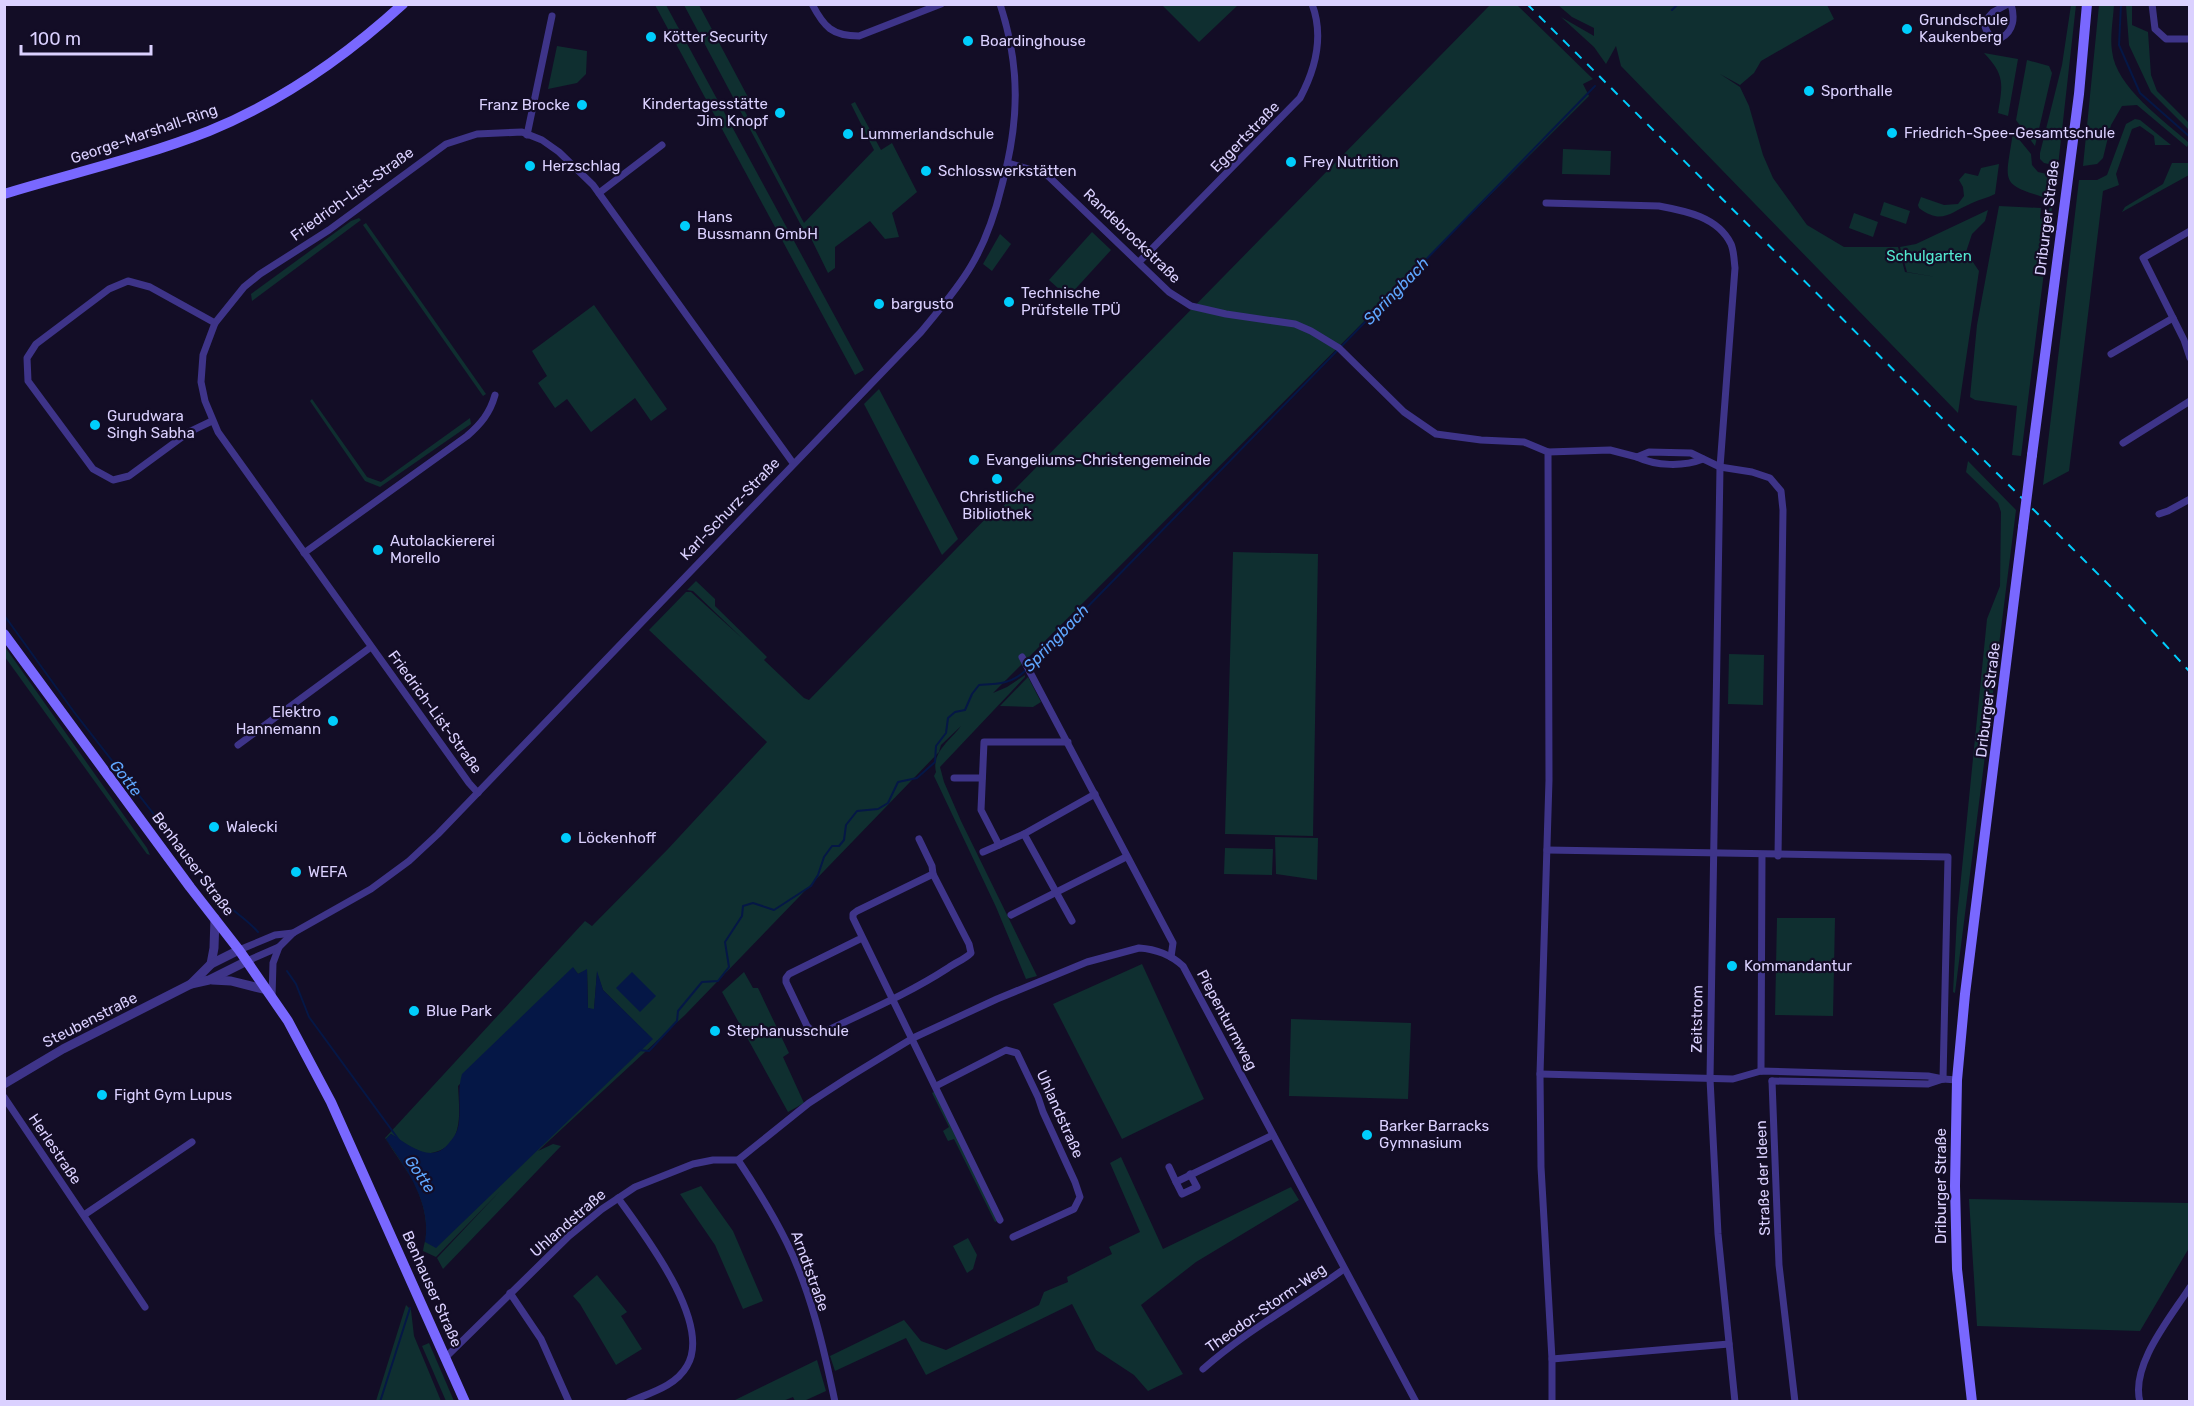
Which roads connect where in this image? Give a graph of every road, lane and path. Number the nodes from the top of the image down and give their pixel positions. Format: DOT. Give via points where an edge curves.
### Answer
graph roads {
  1 [pos="402,4"];
  2 [pos="812,4"];
  3 [pos="942,4"];
  4 [pos="1000,4"];
  5 [pos="1312,4"];
  6 [pos="2009,4"];
  7 [pos="2087,4"];
  8 [pos="2152,4"];
  9 [pos="552,16"];
  10 [pos="2190,39"];
  11 [pos="527,135"];
  12 [pos="662,145"];
  13 [pos="1008,163"];
  14 [pos="599,193"];
  15 [pos="4,194"];
  16 [pos="1545,203"];
  17 [pos="2190,231"];
  18 [pos="1139,262"];
  19 [pos="2174,318"];
  20 [pos="215,323"];
  21 [pos="2187,339"];
  22 [pos="2111,354"];
  23 [pos="2190,358"];
  24 [pos="495,395"];
  25 [pos="2190,401"];
  26 [pos="212,421"];
  27 [pos="2123,443"];
  28 [pos="1548,452"];
  29 [pos="793,463"];
  30 [pos="1720,467"];
  31 [pos="2190,499"];
  32 [pos="2159,514"];
  33 [pos="304,553"];
  34 [pos="4,634"];
  35 [pos="371,647"];
  36 [pos="1022,657"];
  37 [pos="1068,742"];
  38 [pos="238,745"];
  39 [pos="954,777"];
  40 [pos="981,778"];
  41 [pos="478,793"];
  42 [pos="1095,794"];
  43 [pos="1024,834"];
  44 [pos="919,839"];
  45 [pos="999,845"];
  46 [pos="1547,850"];
  47 [pos="983,852"];
  48 [pos="1714,854"];
  49 [pos="1762,855"];
  50 [pos="1778,856"];
  51 [pos="1126,857"];
  52 [pos="933,874"];
  53 [pos="1057,893"];
  54 [pos="1011,915"];
  55 [pos="215,918"];
  56 [pos="1072,921"];
  57 [pos="293,933"];
  58 [pos="862,938"];
  59 [pos="279,948"];
  60 [pos="239,950"];
  61 [pos="1171,957"];
  62 [pos="247,961"];
  63 [pos="211,964"];
  64 [pos="209,980"];
  65 [pos="191,984"];
  66 [pos="269,994"];
  67 [pos="892,998"];
  68 [pos="913,1038"];
  69 [pos="1761,1071"];
  70 [pos="1540,1074"];
  71 [pos="1710,1079"];
  72 [pos="1943,1079"];
  73 [pos="1902,1080"];
  74 [pos="1957,1080"];
  75 [pos="1773,1081"];
  76 [pos="4,1084"];
  77 [pos="936,1086"];
  78 [pos="4,1097"];
  79 [pos="1273,1135"];
  80 [pos="192,1142"];
  81 [pos="738,1160"];
  82 [pos="1169,1167"];
  83 [pos="1190,1174"];
  84 [pos="1176,1182"];
  85 [pos="618,1198"];
  86 [pos="84,1215"];
  87 [pos="1000,1220"];
  88 [pos="1013,1237"];
  89 [pos="1344,1269"];
  90 [pos="2190,1287"];
  91 [pos="510,1293"];
  92 [pos="145,1307"];
  93 [pos="1729,1344"];
  94 [pos="446,1357"];
  95 [pos="1552,1359"];
  96 [pos="1203,1369"];
  97 [pos="465,1401"];
  98 [pos="569,1401"];
  99 [pos="629,1401"];
  100 [pos="835,1401"];
  101 [pos="1415,1401"];
  102 [pos="1552,1401"];
  103 [pos="1735,1401"];
  104 [pos="1795,1401"];
  105 [pos="1972,1401"];
  106 [pos="2140,1401"];
  1 -- 15 [label="main road, George-Marshall-Ring" via="333,61 237,117 140,155"];
  2 -- 3 [label="street" via="826,26 845,36 878,30"];
  4 -- 13 [label="street, Karl-Schurz-Straße" via="1013,50 1016,95"];
  5 -- 18 [label="street, Eggertstraße" via="1317,50 1300,98"];
  6 -- 6 [label="street" via="1986,17 1985,28 1992,37 2001,38 2009,32 2014,14"];
  7 -- 74 [label="main road, Driburger Straße, bridge"];
  8 -- 10 [label="street" via="2154,29 2166,39"];
  9 -- 11 [label="street"];
  11 -- 14 [label="street, Friedrich-List-Straße" via="542,140 574,164"];
  11 -- 20 [label="street, Friedrich-List-Straße" via="477,134 447,144 329,230 260,274 232,300"];
  12 -- 14 [label="street"];
  13 -- 18 [label="street, Randebrockstraße" via="1046,174"];
  13 -- 29 [label="street, Karl-Schurz-Straße" via="987,236 958,285 921,332"];
  14 -- 29 [label="street, Friedrich-List-Straße"];
  16 -- 30 [label="street, Zeitstrom" via="1659,206 1696,215 1722,230 1732,246 1735,268"];
  17 -- 19 [label="street" via="2143,258"];
  18 -- 28 [label="street, Randebrockstraße" via="1169,292 1191,306 1295,324 1311,331 1341,350 1404,411 1436,434 1524,442"];
  19 -- 21 [label="street"];
  19 -- 22 [label="street"];
  20 -- 26 [label="street, Friedrich-List-Straße" via="203,355 201,376"];
  20 -- 26 [label="street" via="150,287 128,281 110,289 36,344 27,358 28,381 93,469 113,480 129,476 189,432"];
  21 -- 23 [label="street"];
  24 -- 33 [label="street" via="491,410 467,436"];
  25 -- 27 [label="street"];
  26 -- 33 [label="street, Friedrich-List-Straße"];
  28 -- 30 [label="street" via="1610,450 1636,457 1649,452 1691,453"];
  28 -- 46 [label="street"];
  29 -- 41 [label="street, Karl-Schurz-Straße"];
  30 -- 48 [label="street, Zeitstrom"];
  30 -- 50 [label="street" via="1770,477 1783,500"];
  31 -- 32 [label="street"];
  33 -- 35 [label="street, Friedrich-List-Straße"];
  34 -- 55 [label="main road, Benhauser Straße"];
  35 -- 38 [label="street, Friedrich-List-Straße"];
  35 -- 41 [label="street, Friedrich-List-Straße"];
  36 -- 37 [label="street, Piepenturmweg"];
  37 -- 40 [label="street" via="984,742"];
  37 -- 42 [label="street, Piepenturmweg"];
  39 -- 40 [label="street"];
  40 -- 45 [label="street" via="981,810"];
  41 -- 57 [label="street, Karl-Schurz-Straße" via="390,876"];
  42 -- 43 [label="street"];
  42 -- 51 [label="street, Piepenturmweg"];
  43 -- 45 [label="street"];
  43 -- 53 [label="street"];
  44 -- 52 [label="street"];
  45 -- 47 [label="street"];
  46 -- 48 [label="street"];
  46 -- 70 [label="street"];
  48 -- 49 [label="street"];
  48 -- 71 [label="street, Zeitstrom"];
  49 -- 50 [label="street"];
  49 -- 69 [label="street"];
  50 -- 72 [label="street" via="1948,857"];
  51 -- 53 [label="street"];
  51 -- 61 [label="street, Piepenturmweg" via="1173,943"];
  52 -- 58 [label="street" via="853,914"];
  52 -- 67 [label="street" via="971,953 930,980"];
  53 -- 54 [label="street"];
  53 -- 56 [label="street"];
  55 -- 60 [label="main road, Benhauser Straße"];
  55 -- 63 [label="street"];
  57 -- 59 [label="street, Karl-Schurz-Straße"];
  57 -- 60 [label="street, Karl-Schurz-Straße" via="275,935"];
  58 -- 67 [label="street"];
  58 -- 67 [label="street" via="786,978 807,1026 820,1034"];
  59 -- 62 [label="street, Karl-Schurz-Straße"];
  59 -- 66 [label="street"];
  60 -- 62 [label="main road, Benhauser Straße"];
  60 -- 63 [label="street, Steubenstraße"];
  61 -- 68 [label="street" via="1147,948 1117,952 997,999"];
  61 -- 79 [label="street, Piepenturmweg" via="1183,966"];
  62 -- 64 [label="street, Steubenstraße"];
  62 -- 66 [label="main road, Benhauser Straße"];
  63 -- 65 [label="street, Steubenstraße"];
  64 -- 65 [label="street, Steubenstraße"];
  64 -- 66 [label="street" via="231,981"];
  65 -- 76 [label="street, Steubenstraße" via="63,1049"];
  66 -- 94 [label="main road, Benhauser Straße" via="332,1102"];
  67 -- 68 [label="street"];
  68 -- 77 [label="street"];
  68 -- 81 [label="street" via="809,1103"];
  69 -- 71 [label="street" via="1733,1079"];
  69 -- 73 [label="street"];
  69 -- 75 [label="street"];
  70 -- 71 [label="street"];
  70 -- 95 [label="street"];
  71 -- 93 [label="street, Zeitstrom" via="1718,1234"];
  72 -- 73 [label="street"];
  72 -- 74 [label="street"];
  73 -- 75 [label="street"];
  74 -- 105 [label="main road, Driburger Straße" via="1957,1269"];
  75 -- 104 [label="street, Straße der Ideen" via="1779,1265"];
  77 -- 87 [label="street"];
  77 -- 88 [label="street, Uhlandstraße" via="1006,1050 1017,1053 1080,1197 1074,1209"];
  78 -- 86 [label="street, Herlestraße"];
  79 -- 83 [label="street"];
  79 -- 89 [label="street, Piepenturmweg"];
  80 -- 86 [label="street"];
  81 -- 85 [label="street, Uhlandstraße" via="693,1164 663,1174"];
  81 -- 100 [label="street, Arndtstraße" via="788,1245 806,1292"];
  82 -- 84 [label="street"];
  83 -- 84 [label="street"];
  83 -- 84 [label="street" via="1197,1187 1182,1194"];
  85 -- 91 [label="street, Uhlandstraße" via="569,1236"];
  85 -- 99 [label="street" via="660,1258 693,1335 692,1356 686,1368 669,1385"];
  86 -- 92 [label="street, Herlestraße"];
  89 -- 96 [label="street, Theodor-Storm-Weg" via="1262,1323"];
  89 -- 101 [label="street, Piepenturmweg"];
  90 -- 106 [label="street" via="2148,1354 2140,1374"];
  91 -- 94 [label="street, Uhlandstraße"];
  91 -- 98 [label="street" via="541,1339"];
  93 -- 95 [label="street"];
  93 -- 103 [label="street, Zeitstrom"];
  94 -- 97 [label="main road, Benhauser Straße"];
  95 -- 102 [label="street"];
}
